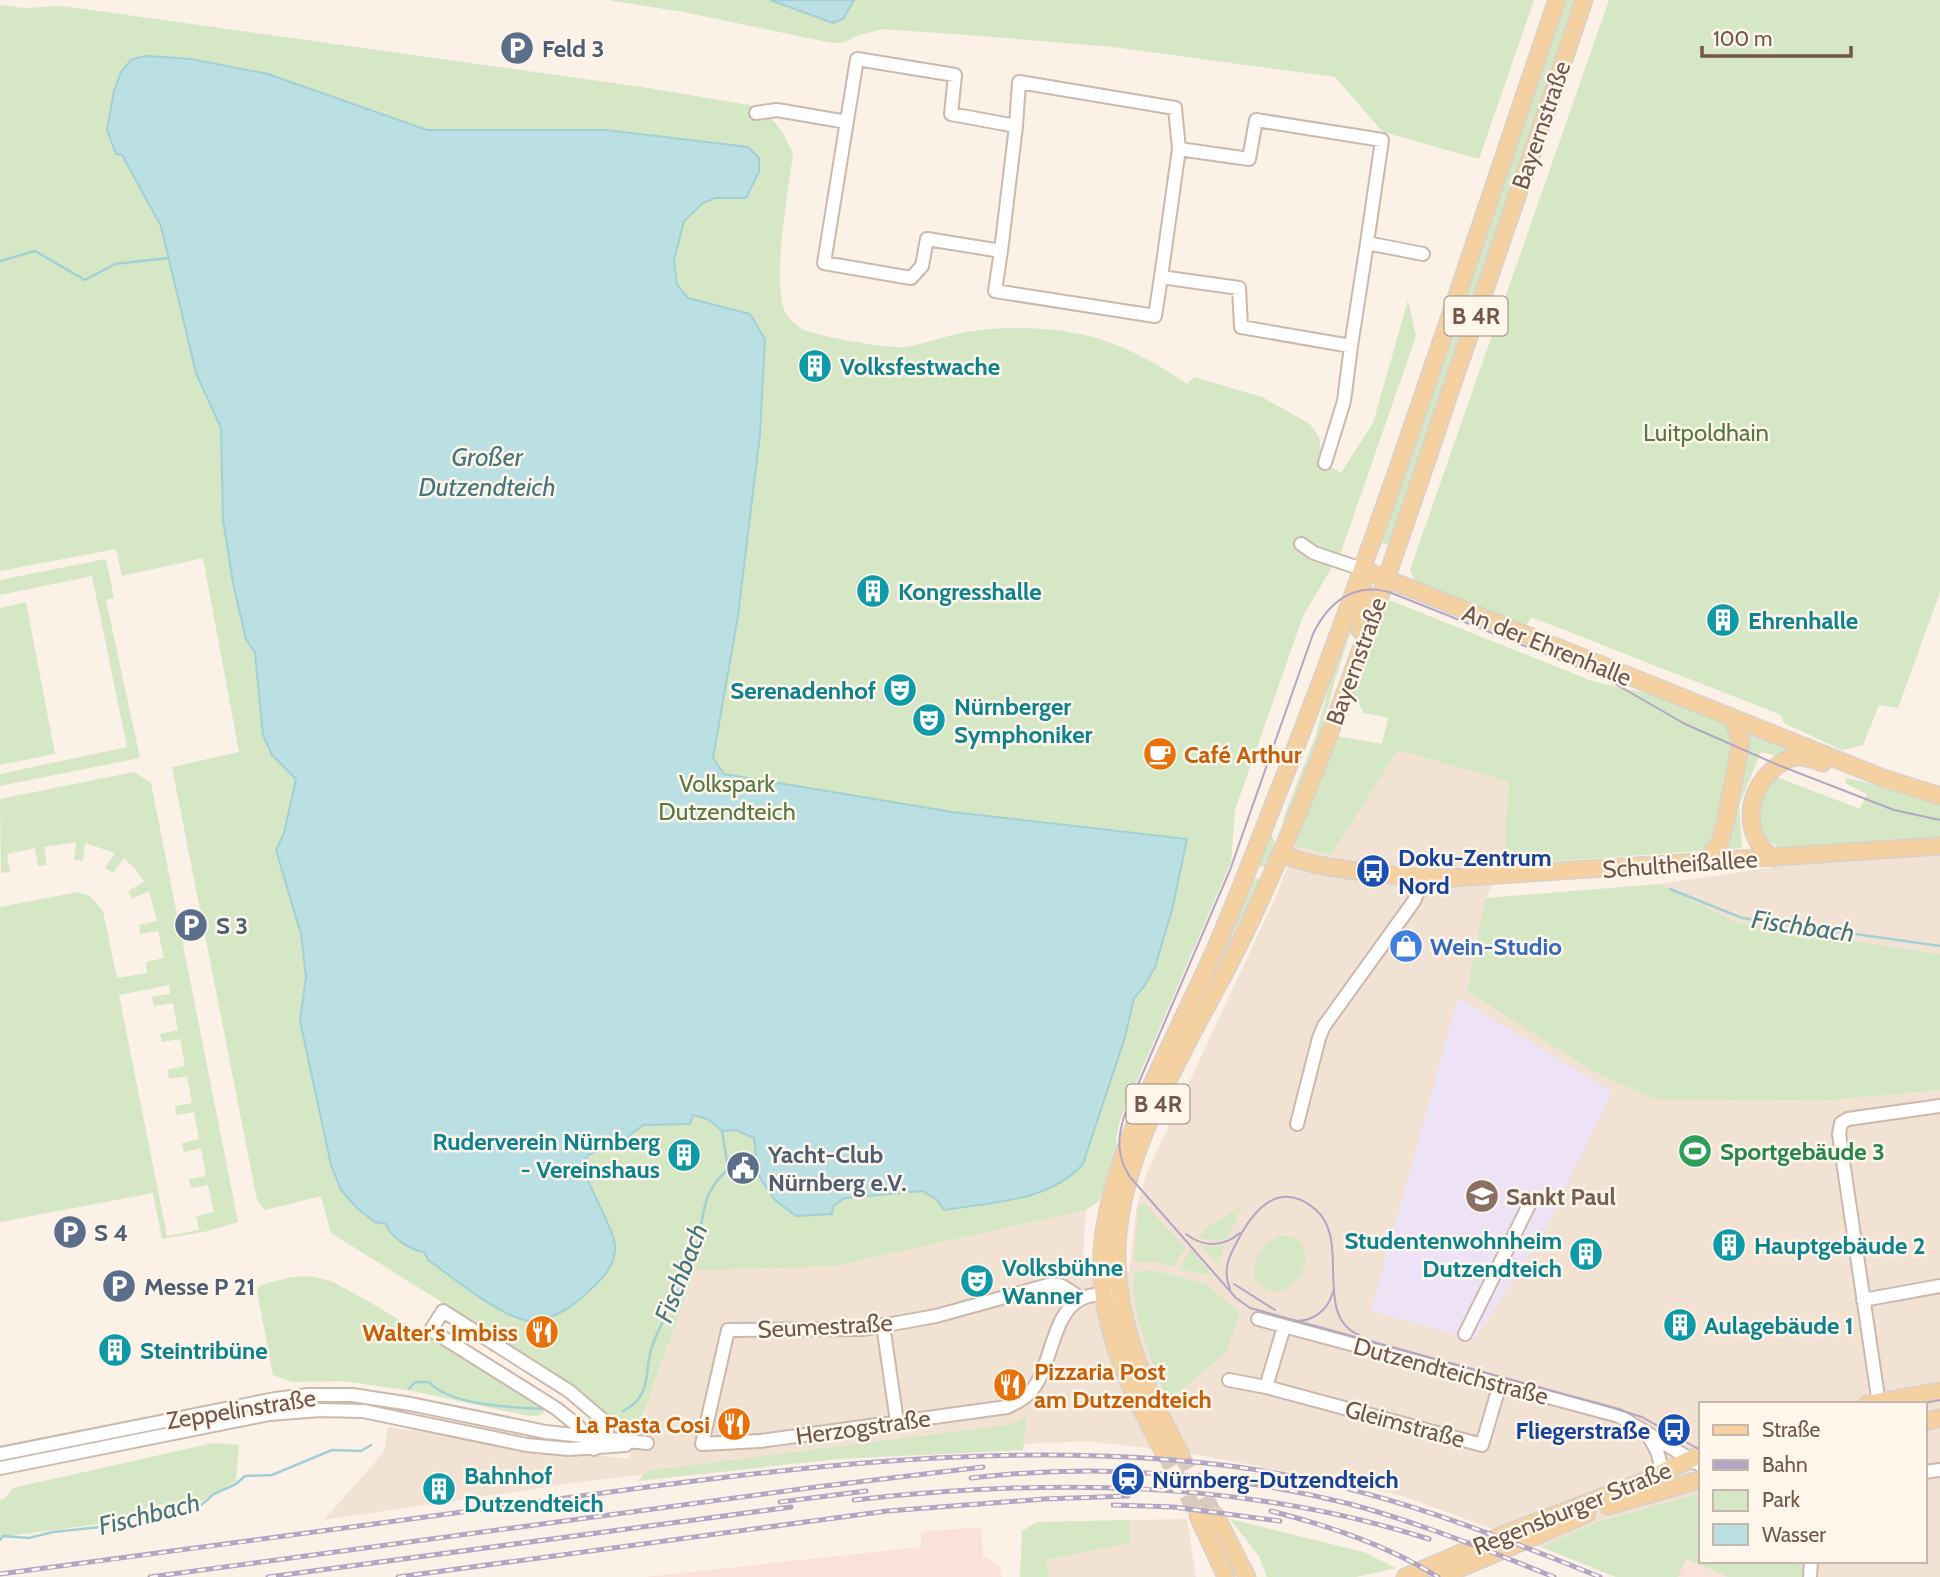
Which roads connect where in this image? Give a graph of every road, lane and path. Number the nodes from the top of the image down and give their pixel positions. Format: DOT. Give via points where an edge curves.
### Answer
graph roads {
  1 [pos="1557,0"];
  2 [pos="1584,0"];
  3 [pos="756,113"];
  4 [pos="847,122"];
  5 [pos="1016,126"];
  6 [pos="1179,149"];
  7 [pos="1367,243"];
  8 [pos="1001,251"];
  9 [pos="1423,254"];
  10 [pos="1161,277"];
  11 [pos="1351,346"];
  12 [pos="1325,463"];
  13 [pos="1394,478"];
  14 [pos="1417,489"];
  15 [pos="1301,544"];
  16 [pos="1362,569"];
  17 [pos="1386,580"];
  18 [pos="1363,645"];
  19 [pos="1733,719"];
  20 [pos="1853,766"];
  21 [pos="1278,794"];
  22 [pos="1940,796"];
  23 [pos="1940,846"];
  24 [pos="1281,852"];
  25 [pos="1773,858"];
  26 [pos="1704,863"];
  27 [pos="1420,877"];
  28 [pos="1940,1106"];
  29 [pos="1297,1124"];
  30 [pos="1532,1199"];
  31 [pos="1940,1286"];
  32 [pos="1120,1292"];
  33 [pos="1102,1293"];
  34 [pos="1082,1298"];
  35 [pos="1863,1300"];
  36 [pos="1258,1319"];
  37 [pos="883,1325"];
  38 [pos="1284,1327"];
  39 [pos="1465,1334"];
  40 [pos="1229,1380"];
  41 [pos="1500,1384"];
  42 [pos="1266,1387"];
  43 [pos="1940,1391"];
  44 [pos="1875,1402"];
  45 [pos="1880,1402"];
  46 [pos="557,1409"];
  47 [pos="897,1422"];
  48 [pos="1642,1429"];
  49 [pos="546,1432"];
  50 [pos="607,1438"];
  51 [pos="591,1443"];
  52 [pos="702,1444"];
  53 [pos="1164,1452"];
  54 [pos="0,1454"];
  55 [pos="1181,1455"];
  56 [pos="1697,1460"];
  57 [pos="0,1468"];
  58 [pos="1660,1474"];
  59 [pos="1699,1480"];
  60 [pos="1198,1516"];
  61 [pos="1216,1516"];
  62 [pos="1226,1577"];
  63 [pos="1247,1577"];
  64 [pos="1405,1577"];
  65 [pos="1440,1577"];
  1 -- 13 [label="main road, Bayernstraße / B 4R"];
  2 -- 14 [label="main road, Bayernstraße / B 4R"];
  3 -- 4 [label="street" via="777,110"];
  4 -- 5 [label="street" via="857,59 955,75 951,114"];
  4 -- 8 [label="street" via="824,263 911,278 922,266 927,239"];
  5 -- 6 [label="street" via="1019,82 1175,108"];
  5 -- 8 [label="street"];
  6 -- 7 [label="street" via="1249,159 1256,120 1382,140"];
  6 -- 10 [label="street"];
  7 -- 9 [label="street"];
  7 -- 11 [label="street"];
  8 -- 10 [label="street" via="995,291 1155,316"];
  10 -- 11 [label="street" via="1239,288 1241,327"];
  11 -- 12 [label="street" via="1344,401"];
  13 -- 14 [label="main road" via="1404,490"];
  13 -- 16 [label="main road, Bayernstraße / B 4R"];
  14 -- 17 [label="main road, Bayernstraße / B 4R"];
  15 -- 16 [label="street"];
  16 -- 17 [label="main road, An der Ehrenhalle"];
  16 -- 18 [label="main road, B 4R" via="1364,609 1359,626"];
  16 -- 21 [label="main road, Bayernstraße / B 4R"];
  17 -- 18 [label="main road, Bayernstraße / B 4R"];
  17 -- 19 [label="main road, An der Ehrenhalle"];
  18 -- 24 [label="main road, Bayernstraße / B 4R"];
  19 -- 20 [label="main road"];
  19 -- 26 [label="main road" via="1741,742 1726,820 1720,843"];
  20 -- 22 [label="main road"];
  20 -- 25 [label="main road" via="1835,768 1794,758 1768,775 1755,793 1750,818 1759,845"];
  21 -- 24 [label="main road"];
  21 -- 33 [label="main road, Bayernstraße / B 4R" via="1122,1163 1104,1229"];
  23 -- 25 [label="main road, Schultheißallee"];
  24 -- 27 [label="main road, Schultheißallee" via="1308,863"];
  24 -- 32 [label="main road, Bayernstraße / B 4R" via="1180,1055 1134,1165 1118,1231"];
  25 -- 26 [label="main road, Schultheißallee"];
  26 -- 27 [label="main road, Schultheißallee"];
  27 -- 29 [label="street" via="1414,901 1324,1026"];
  28 -- 35 [label="street" via="1864,1115 1841,1123 1839,1142"];
  30 -- 39 [label="street"];
  31 -- 35 [label="street"];
  32 -- 33 [label="street"];
  32 -- 55 [label="main road, B 4R" via="1142,1374"];
  33 -- 34 [label="street"];
  33 -- 53 [label="main road, B 4R" via="1119,1361"];
  34 -- 37 [label="street, Seumestraße" via="1052,1284 936,1316"];
  34 -- 47 [label="street, Herzogstraße" via="1064,1316 1036,1385 1022,1399 1007,1407"];
  35 -- 44 [label="street"];
  36 -- 38 [label="street, Dutzendteichstraße"];
  37 -- 47 [label="street"];
  37 -- 52 [label="street, Seumestraße" via="728,1330"];
  38 -- 41 [label="street, Dutzendteichstraße"];
  38 -- 42 [label="street"];
  40 -- 42 [label="street, Gleimstraße"];
  41 -- 42 [label="street, Gleimstraße" via="1482,1445"];
  41 -- 48 [label="street, Dutzendteichstraße" via="1619,1416"];
  43 -- 45 [label="main road"];
  46 -- 49 [label="street" via="557,1419"];
  46 -- 50 [label="street" via="432,1330 443,1311 569,1391 602,1419"];
  46 -- 51 [label="street"];
  47 -- 52 [label="street, Herzogstraße" via="760,1441"];
  48 -- 56 [label="street, Dutzendteichstraße"];
  48 -- 58 [label="street" via="1658,1452"];
  49 -- 51 [label="street, Zeppelinstraße"];
  49 -- 54 [label="street, Zeppelinstraße" via="400,1402 308,1395"];
  50 -- 51 [label="street"];
  50 -- 51 [label="street, Zeppelinstraße" via="647,1443"];
  51 -- 57 [label="street, Zeppelinstraße" via="527,1445 363,1411 320,1410 269,1414"];
  56 -- 58 [label="main road, Regensburger Straße"];
  58 -- 64 [label="main road, Regensburger Straße"];
  59 -- 65 [label="main road, Regensburger Straße" via="1607,1506"];
  60 -- 62 [label="main road"];
  61 -- 63 [label="main road"];
}
